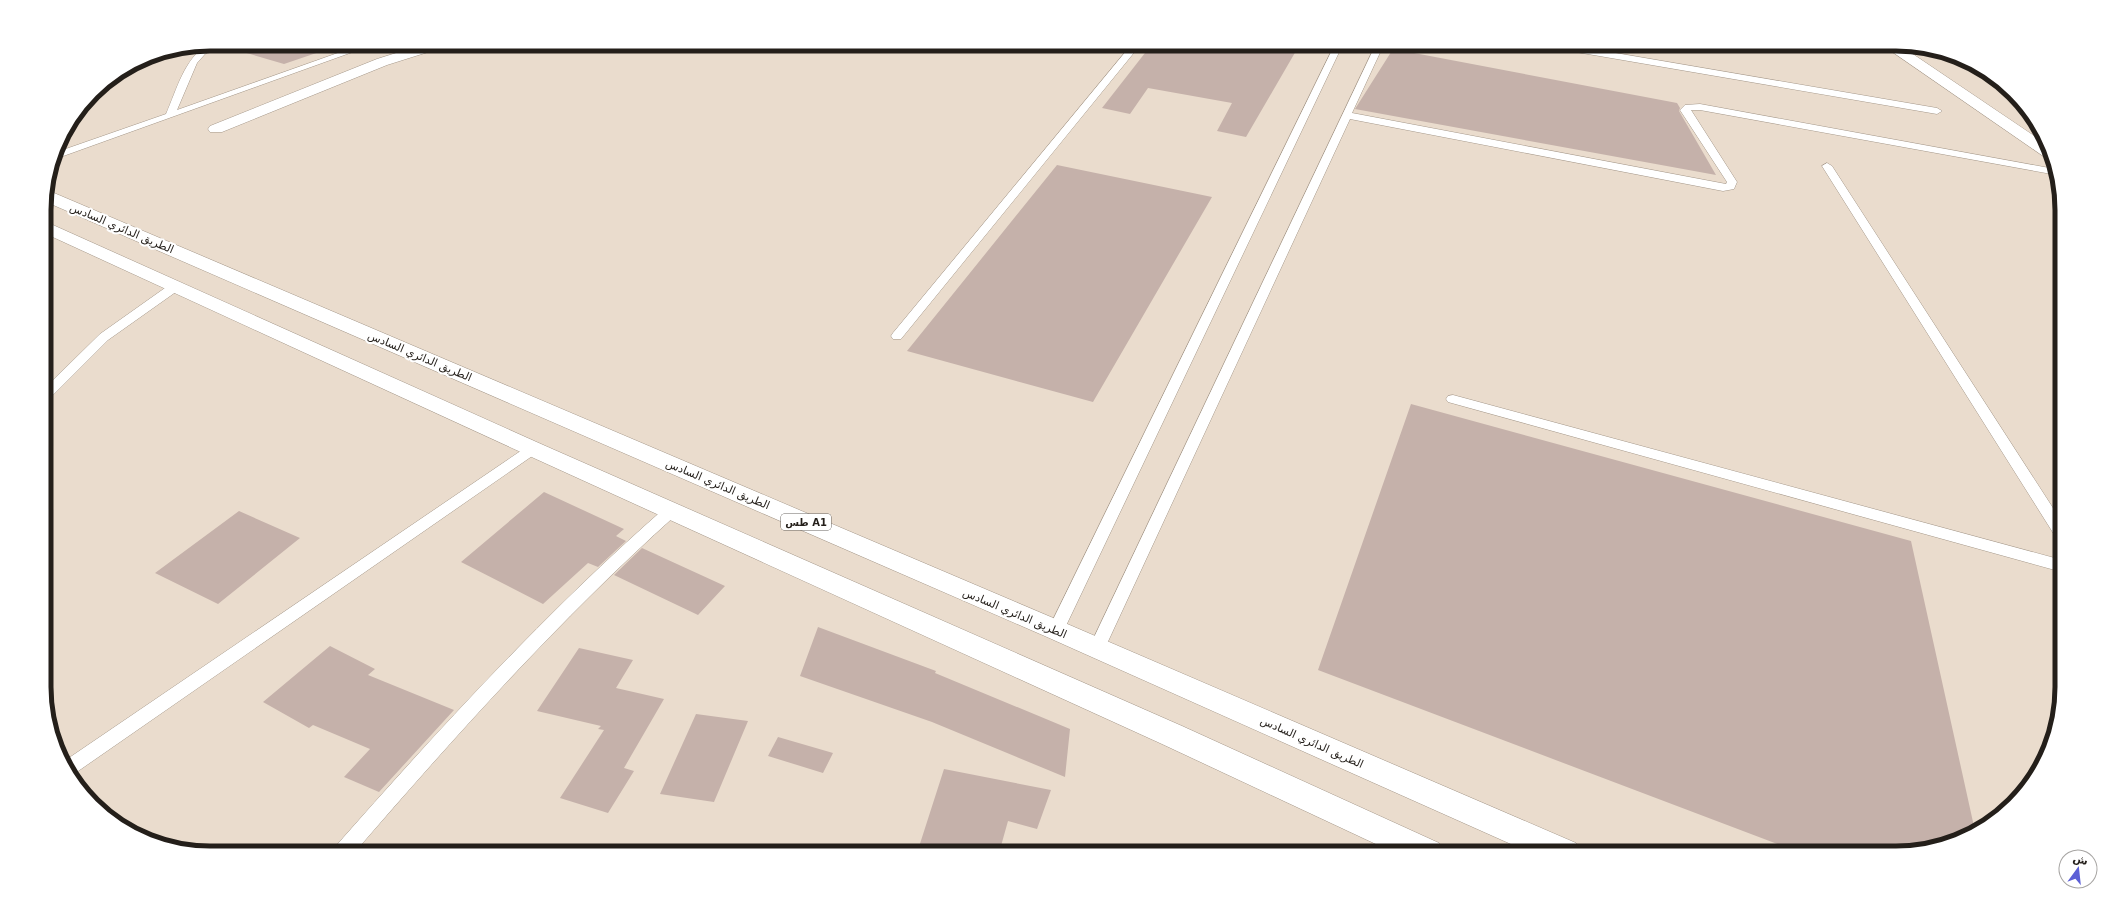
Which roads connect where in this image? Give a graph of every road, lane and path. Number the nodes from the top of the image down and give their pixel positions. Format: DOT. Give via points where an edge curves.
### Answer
graph roads {
  1 [pos="204,51"];
  2 [pos="351,51"];
  3 [pos="417,51"];
  4 [pos="1130,51"];
  5 [pos="1336,51"];
  6 [pos="1377,51"];
  7 [pos="1588,51"];
  8 [pos="1898,51"];
  9 [pos="1937,111"];
  10 [pos="170,115"];
  11 [pos="1347,115"];
  12 [pos="216,129"];
  13 [pos="2043,149"];
  14 [pos="61,154"];
  15 [pos="1827,166"];
  16 [pos="2050,171"];
  17 [pos="51,197"];
  18 [pos="51,229"];
  19 [pos="176,286"];
  20 [pos="897,336"];
  21 [pos="51,389"];
  22 [pos="1453,399"];
  23 [pos="533,449"];
  24 [pos="671,511"];
  25 [pos="2055,524"];
  26 [pos="2055,564"];
  27 [pos="1056,630"];
  28 [pos="1097,648"];
  29 [pos="71,765"];
  30 [pos="348,846"];
  31 [pos="1413,846"];
  32 [pos="1549,846"];
  1 -- 10 [label="lane" via="193,62"];
  2 -- 10 [label="lane"];
  3 -- 12 [label="main road" via="382,62"];
  4 -- 20 [label="lane"];
  5 -- 27 [label="lane"];
  6 -- 11 [label="lane"];
  7 -- 9 [label="lane"];
  8 -- 13 [label="main road"];
  10 -- 14 [label="lane"];
  11 -- 16 [label="lane" via="1723,188 1730,187 1732,182 1686,112 1688,107 1700,107"];
  11 -- 28 [label="lane"];
  15 -- 25 [label="lane"];
  17 -- 27 [label="main road, الطريق الدائري السادس / طس A1"];
  18 -- 19 [label="main road"];
  19 -- 21 [label="lane" via="104,337"];
  19 -- 23 [label="main road"];
  22 -- 26 [label="lane"];
  23 -- 24 [label="main road"];
  23 -- 29 [label="lane"];
  24 -- 30 [label="lane" via="626,550 493,684"];
  24 -- 31 [label="main road"];
  27 -- 28 [label="main road, الطريق الدائري السادس / طس A1"];
  28 -- 32 [label="main road, الطريق الدائري السادس / طس A1"];
}
